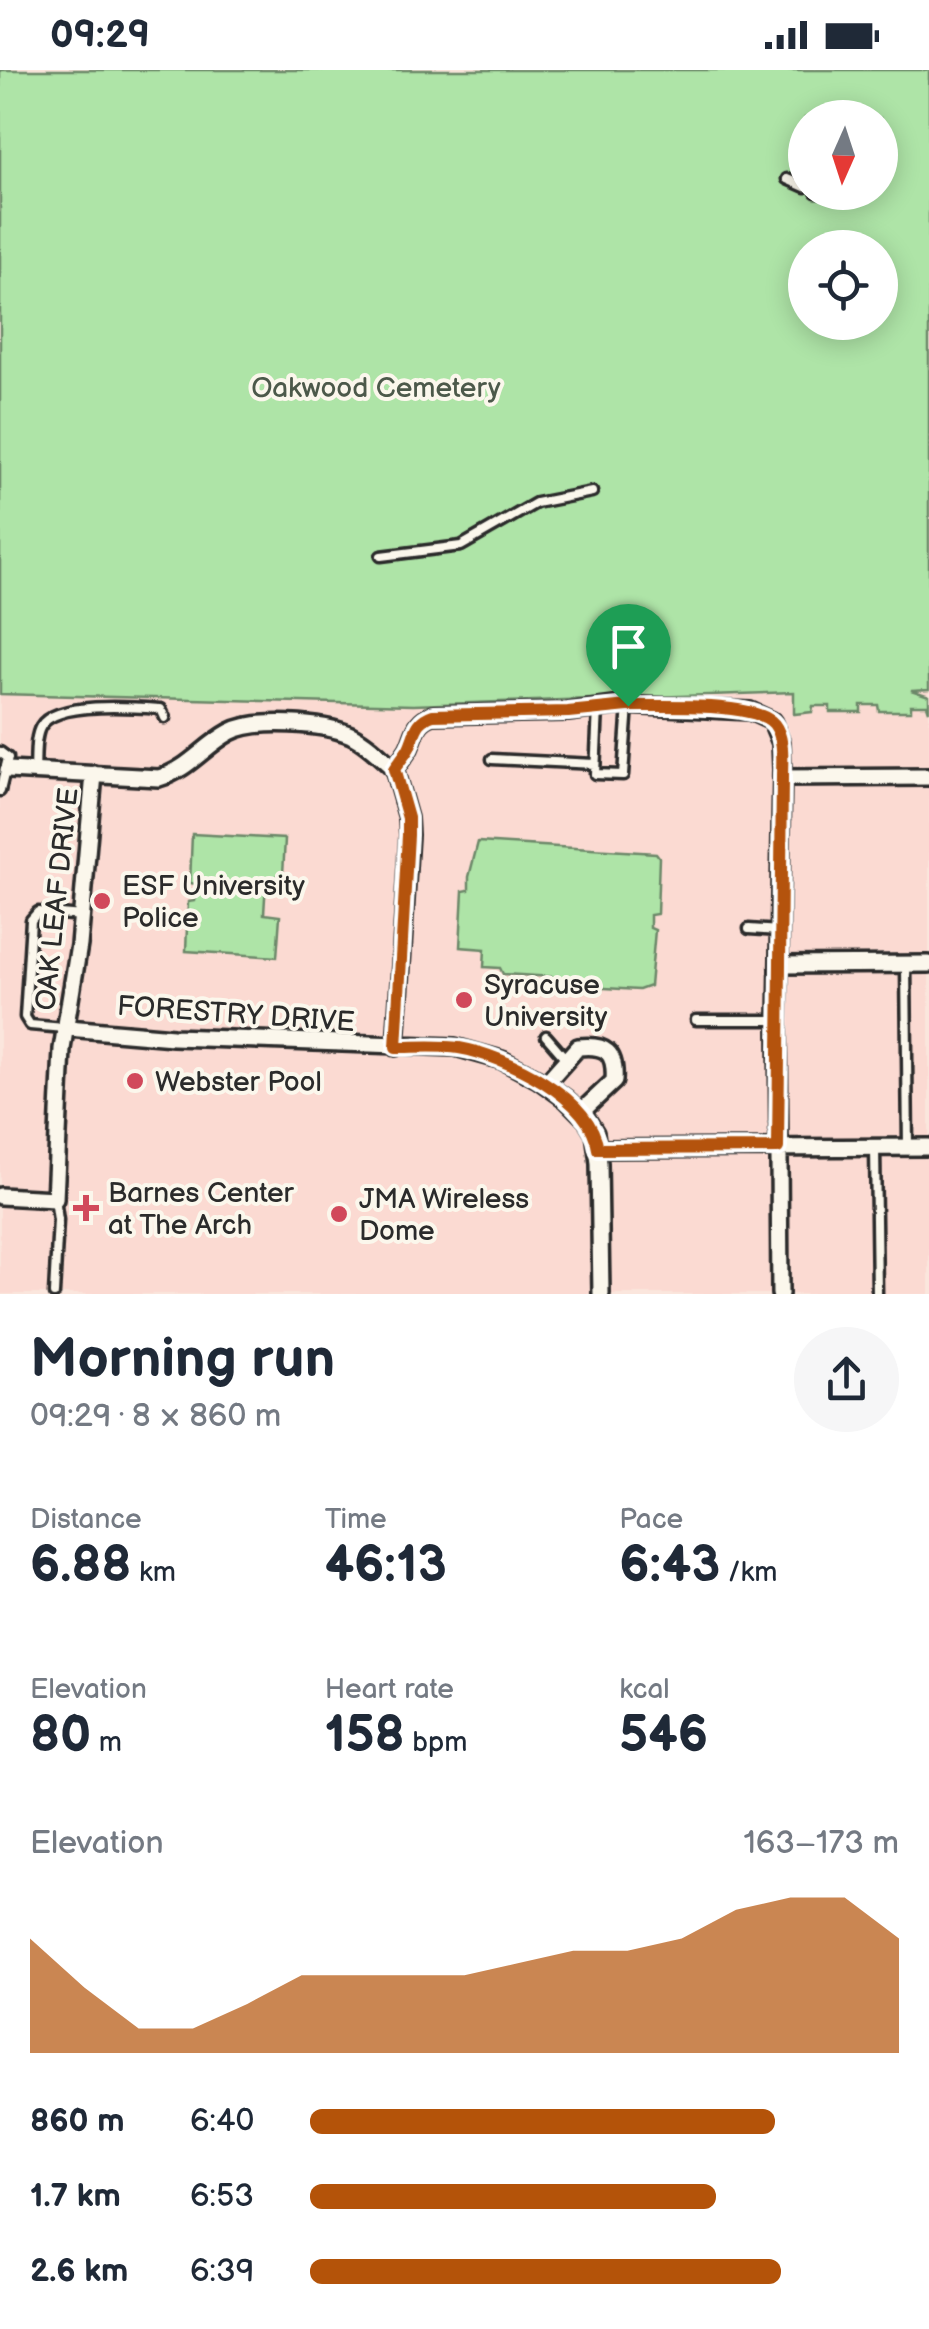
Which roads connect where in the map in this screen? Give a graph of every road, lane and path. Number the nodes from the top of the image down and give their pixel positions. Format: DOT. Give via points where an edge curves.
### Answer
graph roads {
  1 [pos="592,492"];
  2 [pos="381,556"];
  3 [pos="628,706"];
  4 [pos="598,708"];
  5 [pos="165,718"];
  6 [pos="0,752"];
  7 [pos="492,759"];
  8 [pos="596,764"];
  9 [pos="394,769"];
  10 [pos="8,770"];
  11 [pos="35,772"];
  12 [pos="94,774"];
  13 [pos="929,777"];
  14 [pos="782,778"];
  15 [pos="0,792"];
  16 [pos="82,916"];
  17 [pos="749,929"];
  18 [pos="780,931"];
  19 [pos="779,964"];
  20 [pos="906,964"];
  21 [pos="929,964"];
  22 [pos="696,1020"];
  23 [pos="778,1020"];
  24 [pos="68,1028"];
  25 [pos="546,1036"];
  26 [pos="396,1047"];
  27 [pos="566,1060"];
  28 [pos="545,1084"];
  29 [pos="580,1113"];
  30 [pos="875,1147"];
  31 [pos="908,1147"];
  32 [pos="929,1147"];
  33 [pos="778,1148"];
  34 [pos="598,1149"];
  35 [pos="0,1196"];
  36 [pos="54,1200"];
  37 [pos="54,1294"];
  38 [pos="600,1294"];
  39 [pos="780,1294"];
  40 [pos="877,1294"];
  1 -- 2 [label="lane" via="536,503 461,546"];
  3 -- 4 [label="street"];
  3 -- 8 [label="lane" via="623,775 595,774"];
  3 -- 14 [label="street" via="761,714 779,732"];
  4 -- 8 [label="lane"];
  4 -- 9 [label="street" via="433,715 415,728"];
  5 -- 11 [label="lane" via="151,708 62,711 38,728"];
  6 -- 10 [label="lane"];
  7 -- 8 [label="lane"];
  9 -- 12 [label="street" via="339,731 252,724 225,734 176,773"];
  9 -- 26 [label="street" via="408,818"];
  10 -- 11 [label="street"];
  10 -- 15 [label="lane"];
  11 -- 12 [label="street"];
  12 -- 16 [label="street, OAK LEAF DRIVE"];
  13 -- 14 [label="street"];
  14 -- 18 [label="street"];
  16 -- 24 [label="street, OAK LEAF DRIVE"];
  16 -- 24 [label="lane" via="38,912 30,920 24,1017 30,1025"];
  17 -- 18 [label="lane"];
  18 -- 19 [label="street"];
  19 -- 20 [label="street"];
  19 -- 23 [label="street"];
  20 -- 21 [label="street"];
  20 -- 31 [label="lane"];
  22 -- 23 [label="lane"];
  23 -- 33 [label="street"];
  24 -- 26 [label="street, FORESTRY DRIVE"];
  24 -- 36 [label="street, OAK LEAF DRIVE"];
  25 -- 27 [label="lane"];
  26 -- 28 [label="street, FORESTRY DRIVE" via="481,1053"];
  27 -- 28 [label="street"];
  27 -- 29 [label="street" via="578,1047 596,1046 615,1064 614,1081"];
  28 -- 29 [label="street, FORESTRY DRIVE"];
  29 -- 34 [label="street, FORESTRY DRIVE"];
  30 -- 31 [label="street"];
  30 -- 33 [label="street"];
  30 -- 40 [label="lane"];
  31 -- 32 [label="street"];
  33 -- 34 [label="street"];
  33 -- 39 [label="street"];
  34 -- 38 [label="street"];
  35 -- 36 [label="street"];
  36 -- 37 [label="lane"];
}
